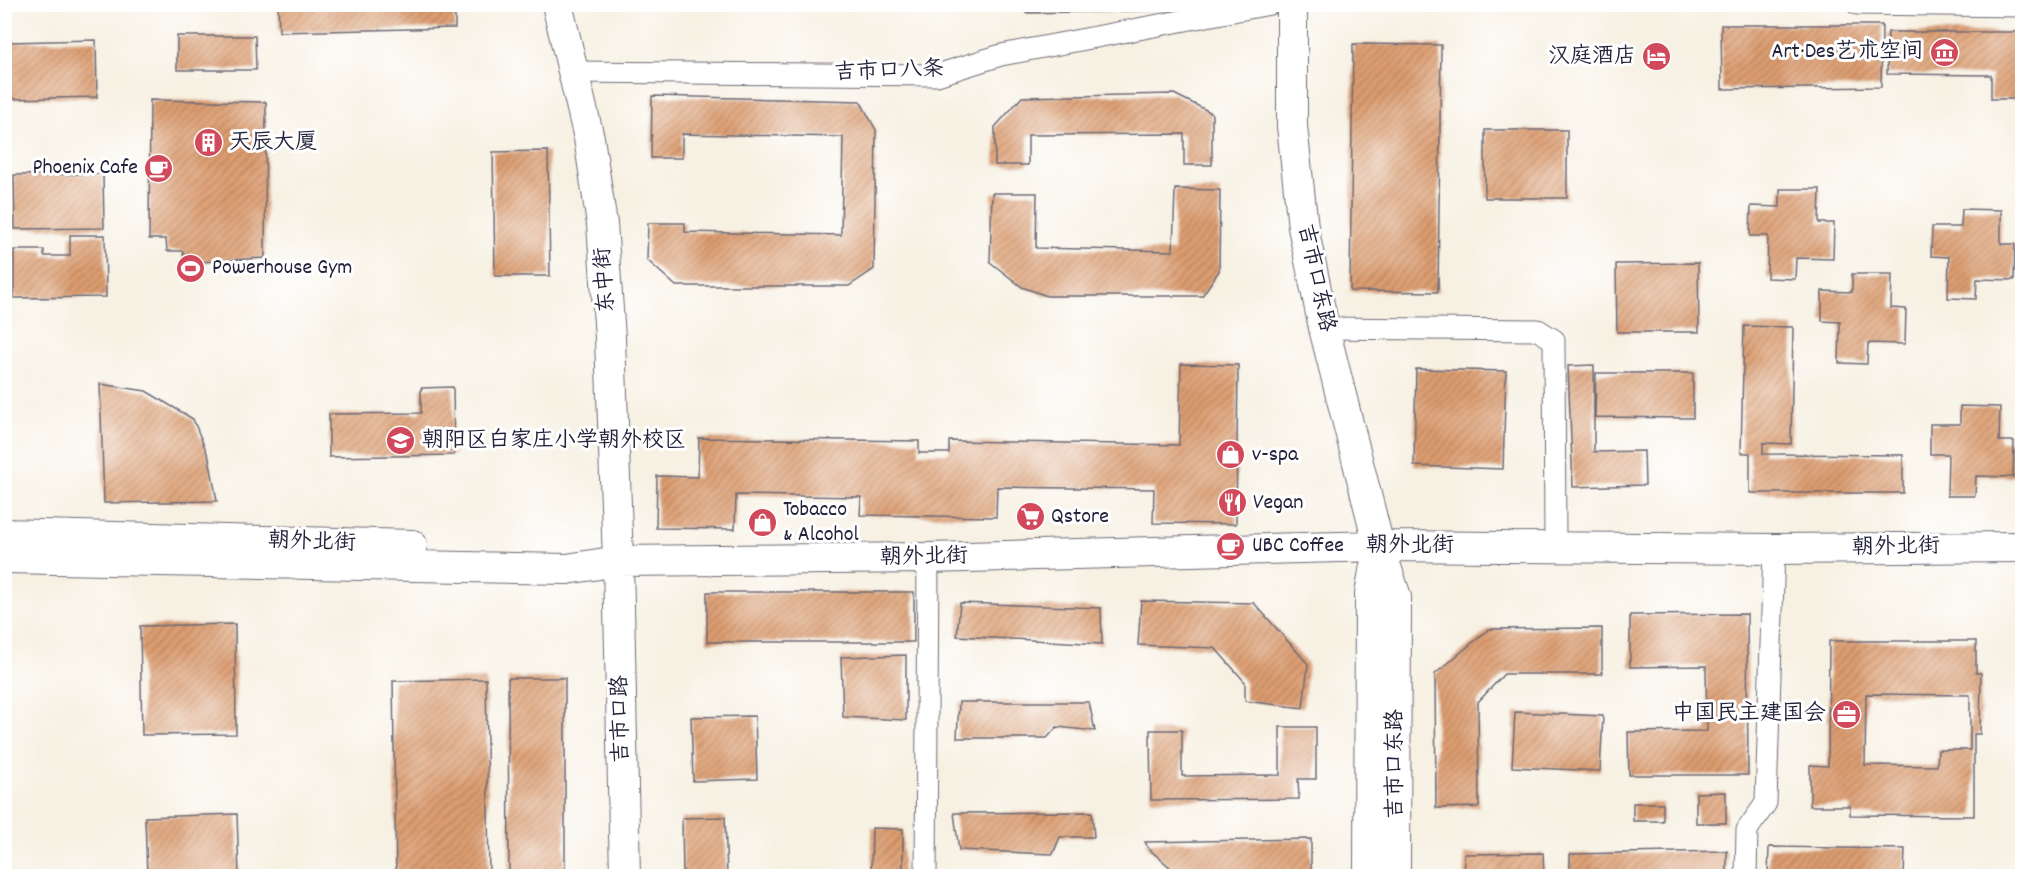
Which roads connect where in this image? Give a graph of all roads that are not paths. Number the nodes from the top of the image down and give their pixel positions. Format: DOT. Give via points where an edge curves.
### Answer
graph roads {
  1 [pos="556,4"];
  2 [pos="1270,4"];
  3 [pos="1292,4"];
  4 [pos="1857,4"];
  5 [pos="2022,6"];
  6 [pos="572,72"];
  7 [pos="1324,328"];
  8 [pos="4,534"];
  9 [pos="1379,546"];
  10 [pos="1555,546"];
  11 [pos="2022,547"];
  12 [pos="1774,549"];
  13 [pos="4,558"];
  14 [pos="928,558"];
  15 [pos="618,561"];
  16 [pos="625,876"];
  17 [pos="926,876"];
  18 [pos="1369,876"];
  19 [pos="1395,876"];
  20 [pos="1746,876"];
  1 -- 6 [label="street, 东中街"];
  2 -- 6 [label="street, 吉市口八条" via="1001,55 937,75"];
  3 -- 7 [label="street, 吉市口东路" via="1292,126 1303,227"];
  4 -- 5 [label="street"];
  6 -- 15 [label="street, 东中街" via="589,138 602,224"];
  7 -- 9 [label="street, 吉市口东路"];
  7 -- 10 [label="street" via="1538,330 1554,340"];
  8 -- 15 [label="street, 朝外北街" via="565,550"];
  9 -- 10 [label="street, 朝外北街"];
  9 -- 14 [label="street, 朝外北街"];
  9 -- 18 [label="street, 吉市口东路" via="1370,594"];
  9 -- 19 [label="street, 吉市口东路" via="1396,597"];
  10 -- 12 [label="street, 朝外北街"];
  11 -- 12 [label="street, 朝外北街"];
  12 -- 20 [label="street" via="1766,803 1747,830"];
  13 -- 15 [label="street, 朝外北街" via="567,569"];
  14 -- 15 [label="street, 朝外北街"];
  14 -- 17 [label="street"];
  15 -- 16 [label="street, 吉市口路"];
}
